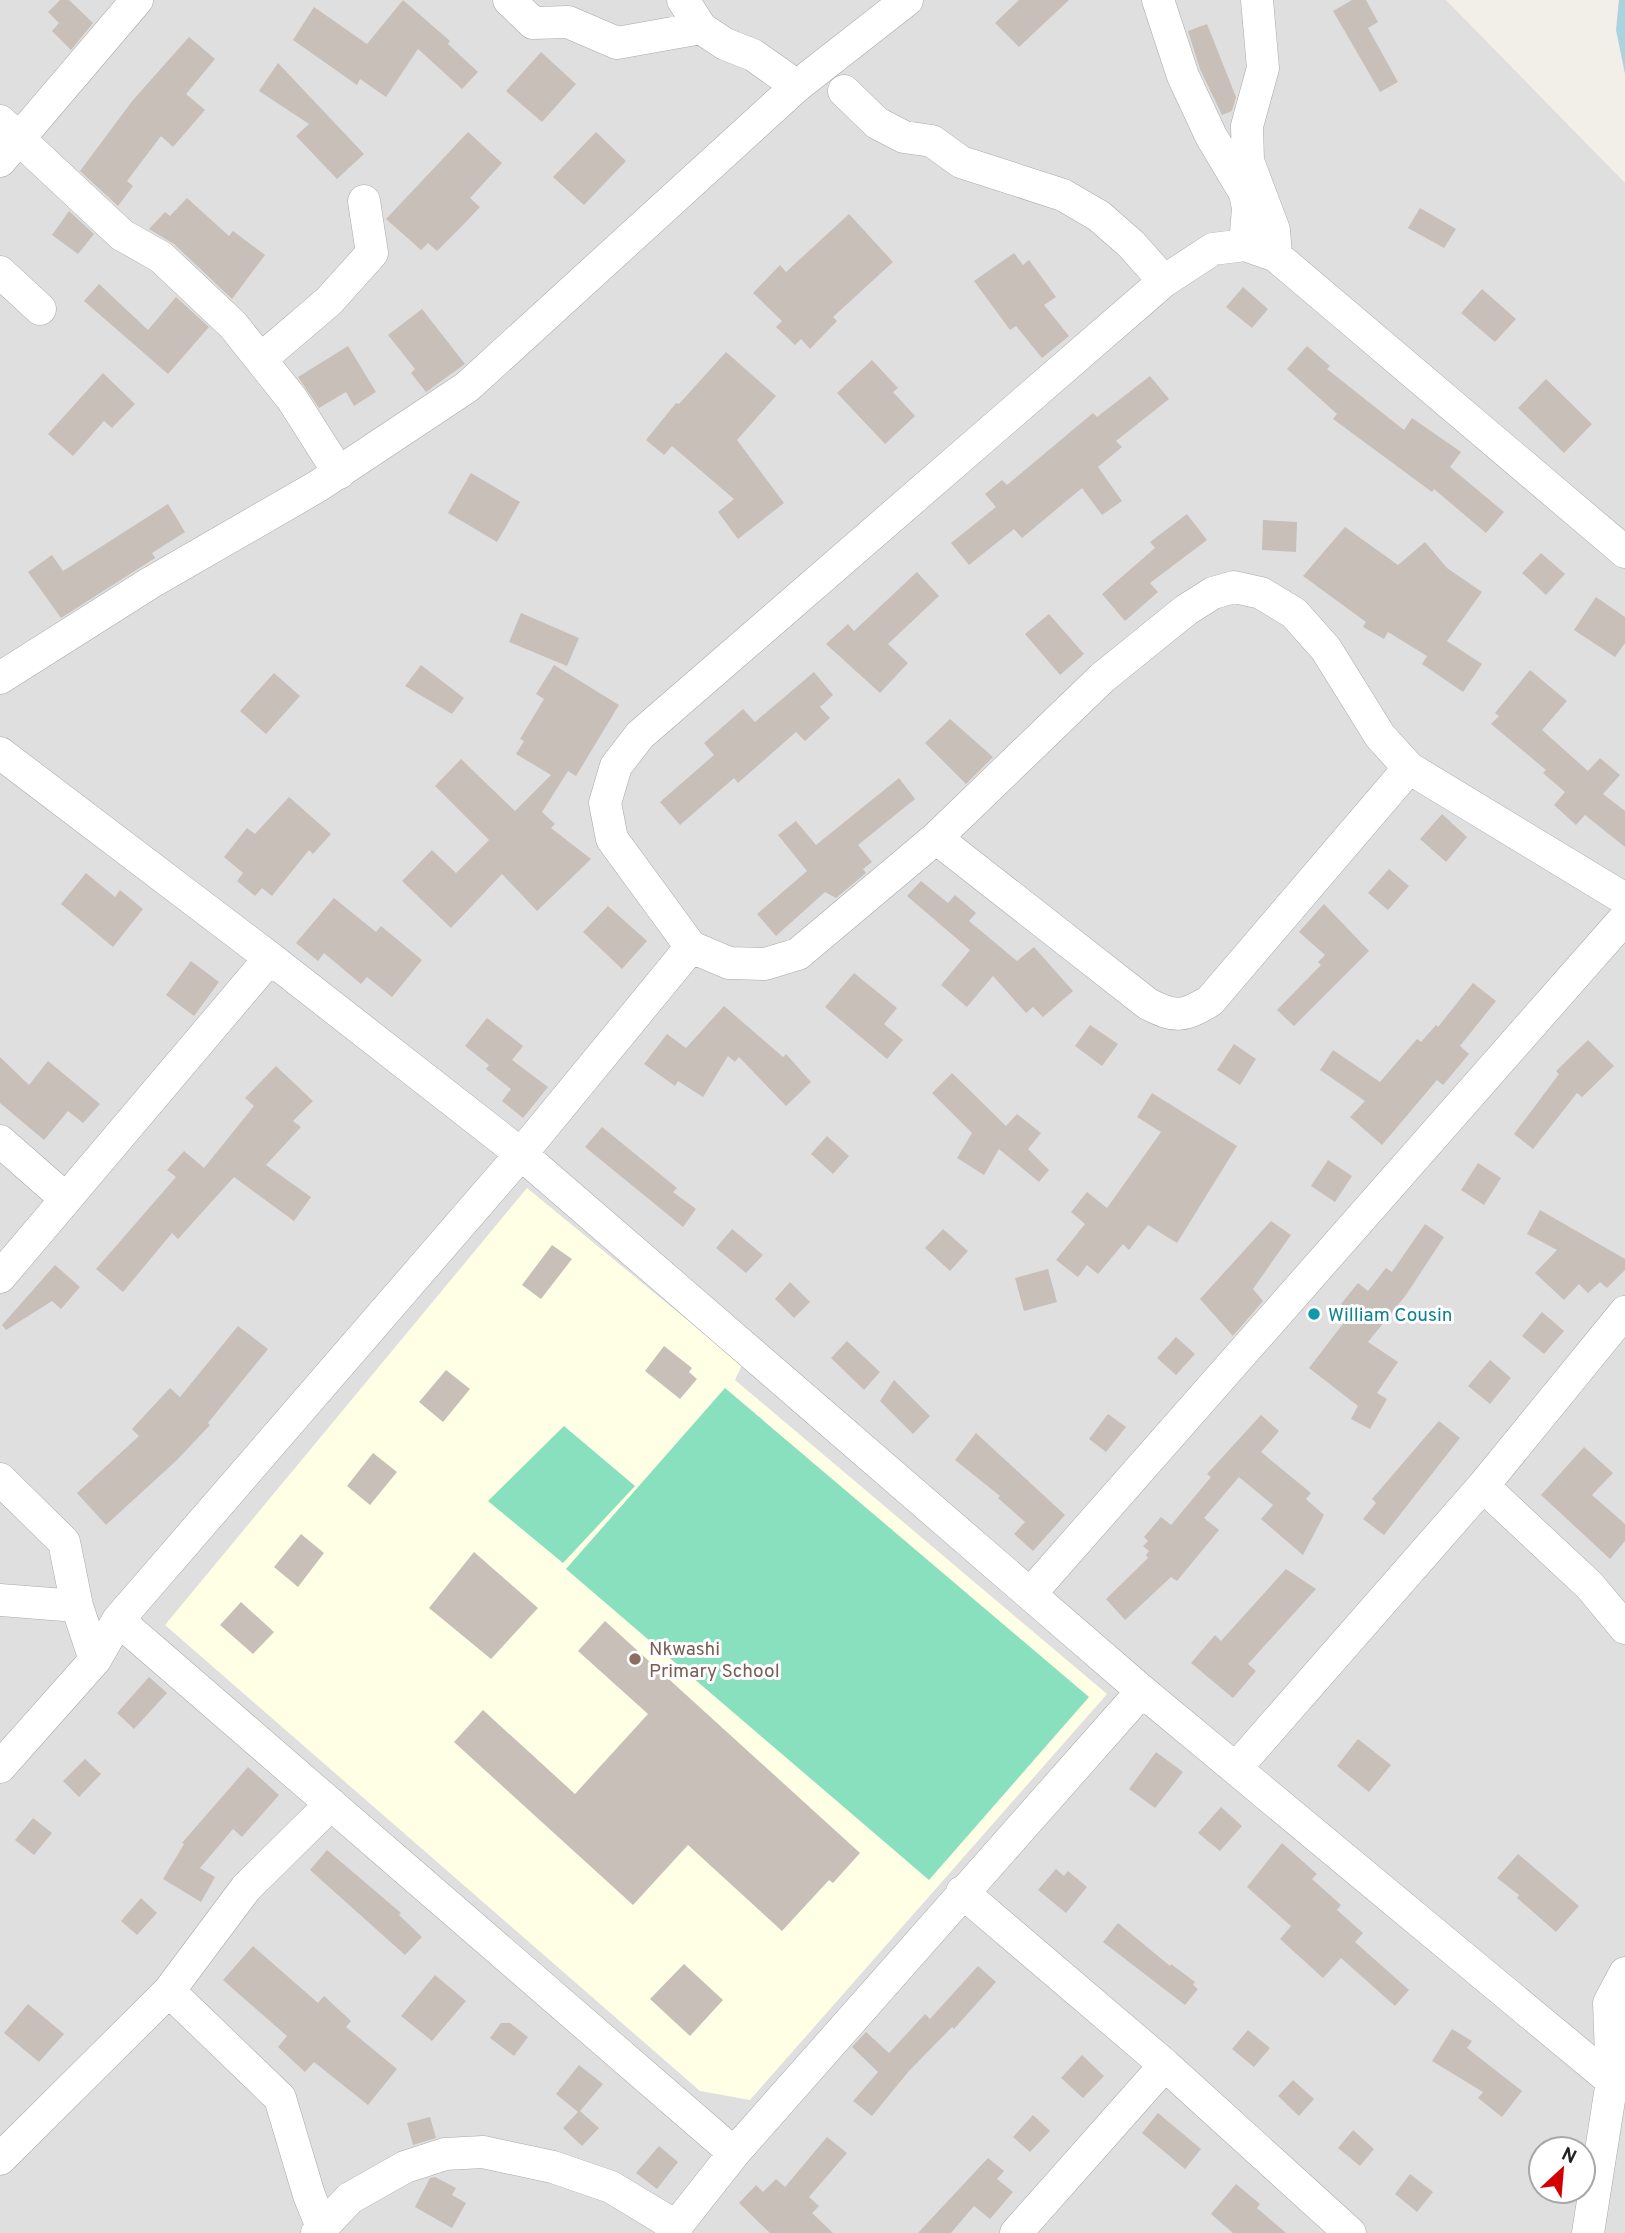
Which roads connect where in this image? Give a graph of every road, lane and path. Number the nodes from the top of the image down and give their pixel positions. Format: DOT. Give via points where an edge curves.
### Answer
graph roads {
  1 [pos="137,0"];
  2 [pos="509,0"];
  3 [pos="682,0"];
  4 [pos="907,0"];
  5 [pos="1158,0"];
  6 [pos="1257,0"];
  7 [pos="701,28"];
  8 [pos="797,86"];
  9 [pos="844,91"];
  10 [pos="6,140"];
  11 [pos="365,201"];
  12 [pos="1245,244"];
  13 [pos="1276,256"];
  14 [pos="0,272"];
  15 [pos="1164,281"];
  16 [pos="40,309"];
  17 [pos="261,359"];
  18 [pos="339,472"];
  19 [pos="1625,552"];
  20 [pos="0,678"];
  21 [pos="0,754"];
  22 [pos="1409,768"];
  23 [pos="936,838"];
  24 [pos="1625,899"];
  25 [pos="1625,918"];
  26 [pos="691,947"];
  27 [pos="270,958"];
  28 [pos="0,1141"];
  29 [pos="521,1154"];
  30 [pos="66,1199"];
  31 [pos="0,1277"];
  32 [pos="1621,1322"];
  33 [pos="0,1479"];
  34 [pos="1483,1486"];
  35 [pos="1031,1593"];
  36 [pos="0,1600"];
  37 [pos="77,1606"];
  38 [pos="118,1620"];
  39 [pos="1625,1628"];
  40 [pos="95,1660"];
  41 [pos="1142,1691"];
  42 [pos="0,1767"];
  43 [pos="1237,1767"];
  44 [pos="331,1804"];
  45 [pos="962,1892"];
  46 [pos="1625,1973"];
  47 [pos="169,1991"];
  48 [pos="1165,2065"];
  49 [pos="1612,2081"];
  50 [pos="734,2153"];
  51 [pos="0,2158"];
  52 [pos="1023,2229"];
  53 [pos="320,2230"];
  54 [pos="674,2230"];
  55 [pos="1350,2233"];
  56 [pos="1588,2233"];
  1 -- 10 [label="street"];
  2 -- 7 [label="street" via="533,23 568,22 617,43"];
  3 -- 7 [label="street"];
  4 -- 8 [label="street"];
  5 -- 12 [label="street" via="1189,88 1245,193"];
  6 -- 13 [label="street" via="1263,68 1247,126 1248,160 1274,230"];
  7 -- 8 [label="street" via="753,55"];
  8 -- 18 [label="street" via="467,387"];
  9 -- 15 [label="street" via="877,124 904,137 932,141 961,162 1063,195 1099,216"];
  10 -- 17 [label="street" via="122,235 161,257"];
  11 -- 17 [label="street" via="372,253 329,301"];
  12 -- 13 [label="street"];
  12 -- 15 [label="street" via="1213,249"];
  13 -- 19 [label="street"];
  14 -- 16 [label="street"];
  15 -- 26 [label="street" via="640,735 616,766 606,803 612,839"];
  17 -- 18 [label="street"];
  18 -- 20 [label="street"];
  21 -- 27 [label="street"];
  22 -- 23 [label="street" via="1210,1001 1188,1014 1169,1014 1148,1004"];
  22 -- 23 [label="street" via="1380,736 1326,649 1294,613 1261,593 1234,587 1213,593 1186,610 1101,678"];
  22 -- 24 [label="street"];
  23 -- 26 [label="street" via="798,954 765,964 729,963"];
  25 -- 35 [label="street"];
  26 -- 29 [label="street"];
  27 -- 29 [label="street"];
  27 -- 30 [label="street"];
  28 -- 30 [label="street"];
  29 -- 35 [label="street"];
  29 -- 38 [label="street"];
  30 -- 31 [label="street"];
  32 -- 34 [label="street"];
  33 -- 37 [label="street" via="64,1542"];
  34 -- 39 [label="street" via="1590,1586"];
  34 -- 43 [label="street"];
  35 -- 41 [label="street"];
  36 -- 37 [label="street"];
  37 -- 40 [label="street"];
  38 -- 40 [label="street"];
  38 -- 44 [label="street"];
  40 -- 42 [label="street"];
  41 -- 43 [label="street"];
  41 -- 45 [label="street"];
  43 -- 49 [label="street"];
  44 -- 47 [label="street" via="246,1888"];
  44 -- 50 [label="street"];
  45 -- 48 [label="street"];
  45 -- 50 [label="street"];
  46 -- 49 [label="street" via="1609,2003"];
  47 -- 51 [label="street"];
  47 -- 53 [label="street" via="280,2098"];
  48 -- 52 [label="street"];
  48 -- 55 [label="street"];
  49 -- 56 [label="street"];
  50 -- 54 [label="street"];
  53 -- 54 [label="street" via="350,2198 405,2167 445,2154 484,2152 553,2167 611,2187"];
}
